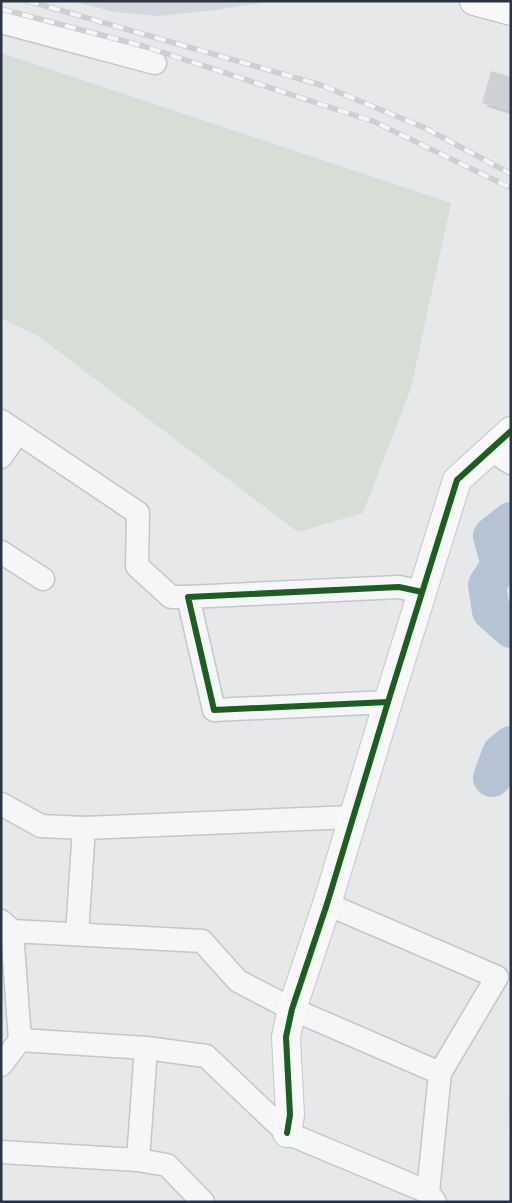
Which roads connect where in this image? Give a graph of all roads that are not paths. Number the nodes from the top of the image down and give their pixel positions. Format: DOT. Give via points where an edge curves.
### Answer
graph roads {
  1 [pos="474,1"];
  2 [pos="511,11"];
  3 [pos="1,22"];
  4 [pos="155,63"];
  5 [pos="10,427"];
  6 [pos="511,430"];
  7 [pos="1,457"];
  8 [pos="501,457"];
  9 [pos="1,552"];
  10 [pos="42,579"];
  11 [pos="422,592"];
  12 [pos="188,597"];
  13 [pos="388,702"];
  14 [pos="1,804"];
  15 [pos="353,818"];
  16 [pos="84,828"];
  17 [pos="328,904"];
  18 [pos="6,926"];
  19 [pos="77,934"];
  20 [pos="292,1009"];
  21 [pos="20,1040"];
  22 [pos="146,1048"];
  23 [pos="1,1065"];
  24 [pos="440,1073"];
  25 [pos="287,1133"];
  26 [pos="1,1152"];
  27 [pos="138,1160"];
  28 [pos="432,1197"];
  29 [pos="202,1202"];
  1 -- 2 [label="main road"];
  3 -- 4 [label="street"];
  5 -- 7 [label="street"];
  5 -- 12 [label="street" via="138,513 137,566 171,597"];
  6 -- 8 [label="main road"];
  8 -- 11 [label="main road" via="457,480"];
  9 -- 10 [label="street"];
  11 -- 12 [label="street" via="399,587"];
  11 -- 13 [label="main road"];
  12 -- 13 [label="street" via="214,710"];
  13 -- 15 [label="main road"];
  14 -- 16 [label="street" via="41,826"];
  15 -- 16 [label="street"];
  15 -- 17 [label="main road"];
  16 -- 19 [label="street"];
  17 -- 20 [label="main road"];
  17 -- 24 [label="street" via="497,977"];
  18 -- 19 [label="street"];
  18 -- 21 [label="street"];
  19 -- 20 [label="street" via="202,941 238,981"];
  20 -- 24 [label="street"];
  20 -- 25 [label="main road" via="286,1037 290,1115"];
  21 -- 22 [label="street"];
  21 -- 23 [label="street"];
  22 -- 25 [label="street" via="206,1056"];
  22 -- 27 [label="street"];
  24 -- 28 [label="street"];
  25 -- 28 [label="street"];
  26 -- 27 [label="street"];
  27 -- 29 [label="street" via="167,1165"];
}
